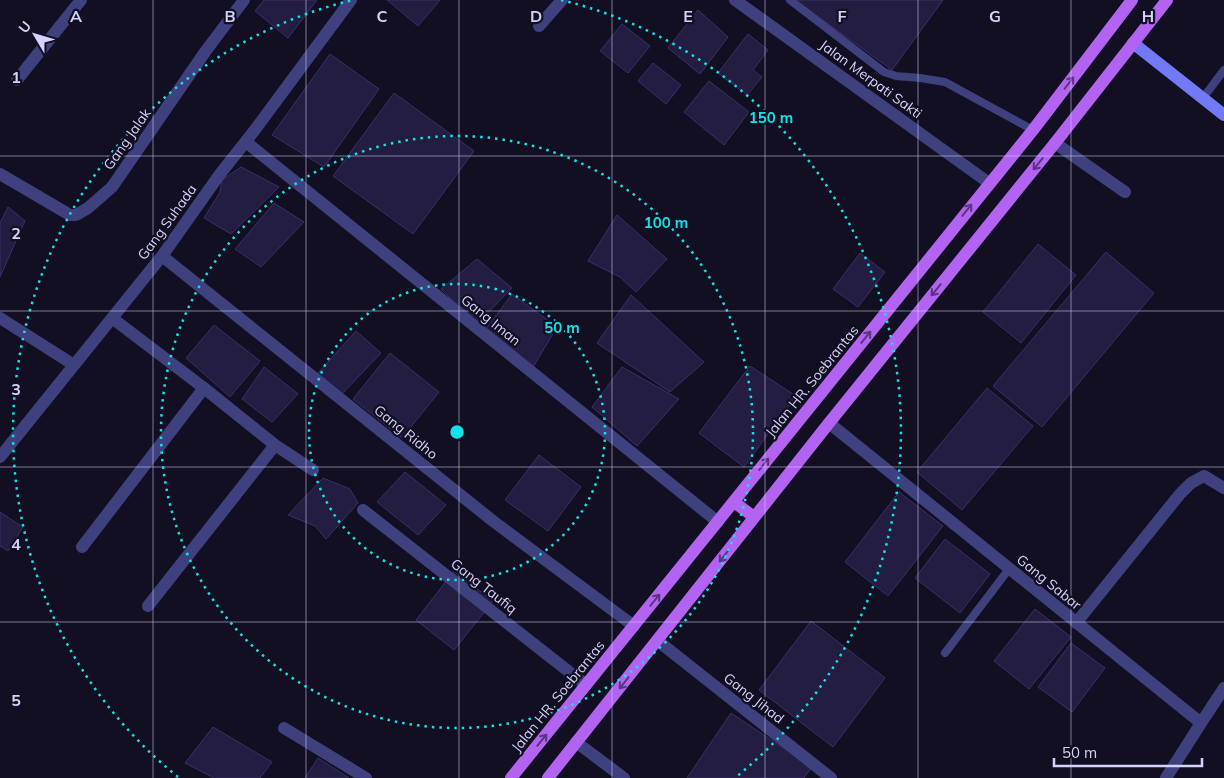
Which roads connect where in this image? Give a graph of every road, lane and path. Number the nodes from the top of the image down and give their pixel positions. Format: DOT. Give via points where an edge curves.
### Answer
graph roads {
  1 [pos="81,0"];
  2 [pos="244,0"];
  3 [pos="351,0"];
  4 [pos="562,0"];
  5 [pos="735,0"];
  6 [pos="790,0"];
  7 [pos="1132,0"];
  8 [pos="1167,0"];
  9 [pos="538,26"];
  10 [pos="1133,43"];
  11 [pos="1224,70"];
  12 [pos="17,80"];
  13 [pos="1203,98"];
  14 [pos="1224,115"];
  15 [pos="1032,130"];
  16 [pos="246,142"];
  17 [pos="1055,144"];
  18 [pos="0,174"];
  19 [pos="989,183"];
  20 [pos="1125,192"];
  21 [pos="162,256"];
  22 [pos="0,318"];
  23 [pos="112,318"];
  24 [pos="74,365"];
  25 [pos="204,388"];
  26 [pos="829,423"];
  27 [pos="276,445"];
  28 [pos="0,457"];
  29 [pos="313,470"];
  30 [pos="1224,488"];
  31 [pos="734,502"];
  32 [pos="363,510"];
  33 [pos="754,517"];
  34 [pos="718,522"];
  35 [pos="82,547"];
  36 [pos="1009,569"];
  37 [pos="148,606"];
  38 [pos="1076,623"];
  39 [pos="634,626"];
  40 [pos="658,641"];
  41 [pos="945,653"];
  42 [pos="586,685"];
  43 [pos="1224,688"];
  44 [pos="1201,723"];
  45 [pos="284,728"];
  46 [pos="576,742"];
  47 [pos="366,778"];
  48 [pos="511,778"];
  49 [pos="548,778"];
  50 [pos="624,778"];
  51 [pos="831,778"];
  52 [pos="1166,778"];
  1 -- 12 [label="street"];
  2 -- 18 [label="street, Gang Jalak" via="112,187 88,208 70,215"];
  3 -- 16 [label="street, Gang Suhada"];
  4 -- 9 [label="street"];
  5 -- 19 [label="street, Jalan Merpati Sakti"];
  6 -- 15 [label="lane" via="884,72 945,82"];
  15 -- 7 [label="main road, Jalan HR. Soebrantas, one-way"];
  8 -- 10 [label="main road"];
  10 -- 13 [label="street"];
  10 -- 17 [label="main road"];
  11 -- 13 [label="lane"];
  13 -- 14 [label="street"];
  15 -- 19 [label="main road, Jalan HR. Soebrantas"];
  16 -- 21 [label="street, Gang Suhada"];
  16 -- 34 [label="street, Gang Iman"];
  17 -- 20 [label="street"];
  17 -- 26 [label="main road, one-way"];
  31 -- 19 [label="main road, Jalan HR. Soebrantas, one-way"];
  21 -- 23 [label="street, Gang Suhada"];
  21 -- 39 [label="street, Gang Ridho" via="493,521"];
  22 -- 24 [label="street"];
  23 -- 24 [label="street, Gang Suhada"];
  23 -- 25 [label="street"];
  24 -- 28 [label="street, Gang Suhada"];
  25 -- 27 [label="street"];
  25 -- 35 [label="street"];
  26 -- 33 [label="main road"];
  26 -- 36 [label="street, Gang Sabar"];
  27 -- 29 [label="street"];
  27 -- 37 [label="street"];
  30 -- 38 [label="street" via="1204,476 1191,482"];
  31 -- 33 [label="main road"];
  31 -- 34 [label="main road, Jalan HR. Soebrantas"];
  32 -- 42 [label="street, Gang Taufiq"];
  33 -- 40 [label="main road, one-way"];
  39 -- 34 [label="main road, Jalan HR. Soebrantas, one-way"];
  36 -- 38 [label="street, Gang Sabar"];
  36 -- 41 [label="lane"];
  38 -- 44 [label="street, Gang Sabar"];
  39 -- 42 [label="main road, Jalan HR. Soebrantas"];
  40 -- 46 [label="main road, one-way"];
  40 -- 51 [label="street, Gang Jihad"];
  48 -- 42 [label="main road, Jalan HR. Soebrantas, one-way"];
  43 -- 44 [label="street"];
  44 -- 52 [label="street"];
  45 -- 47 [label="street"];
  46 -- 49 [label="main road"];
  46 -- 50 [label="street"];
}
